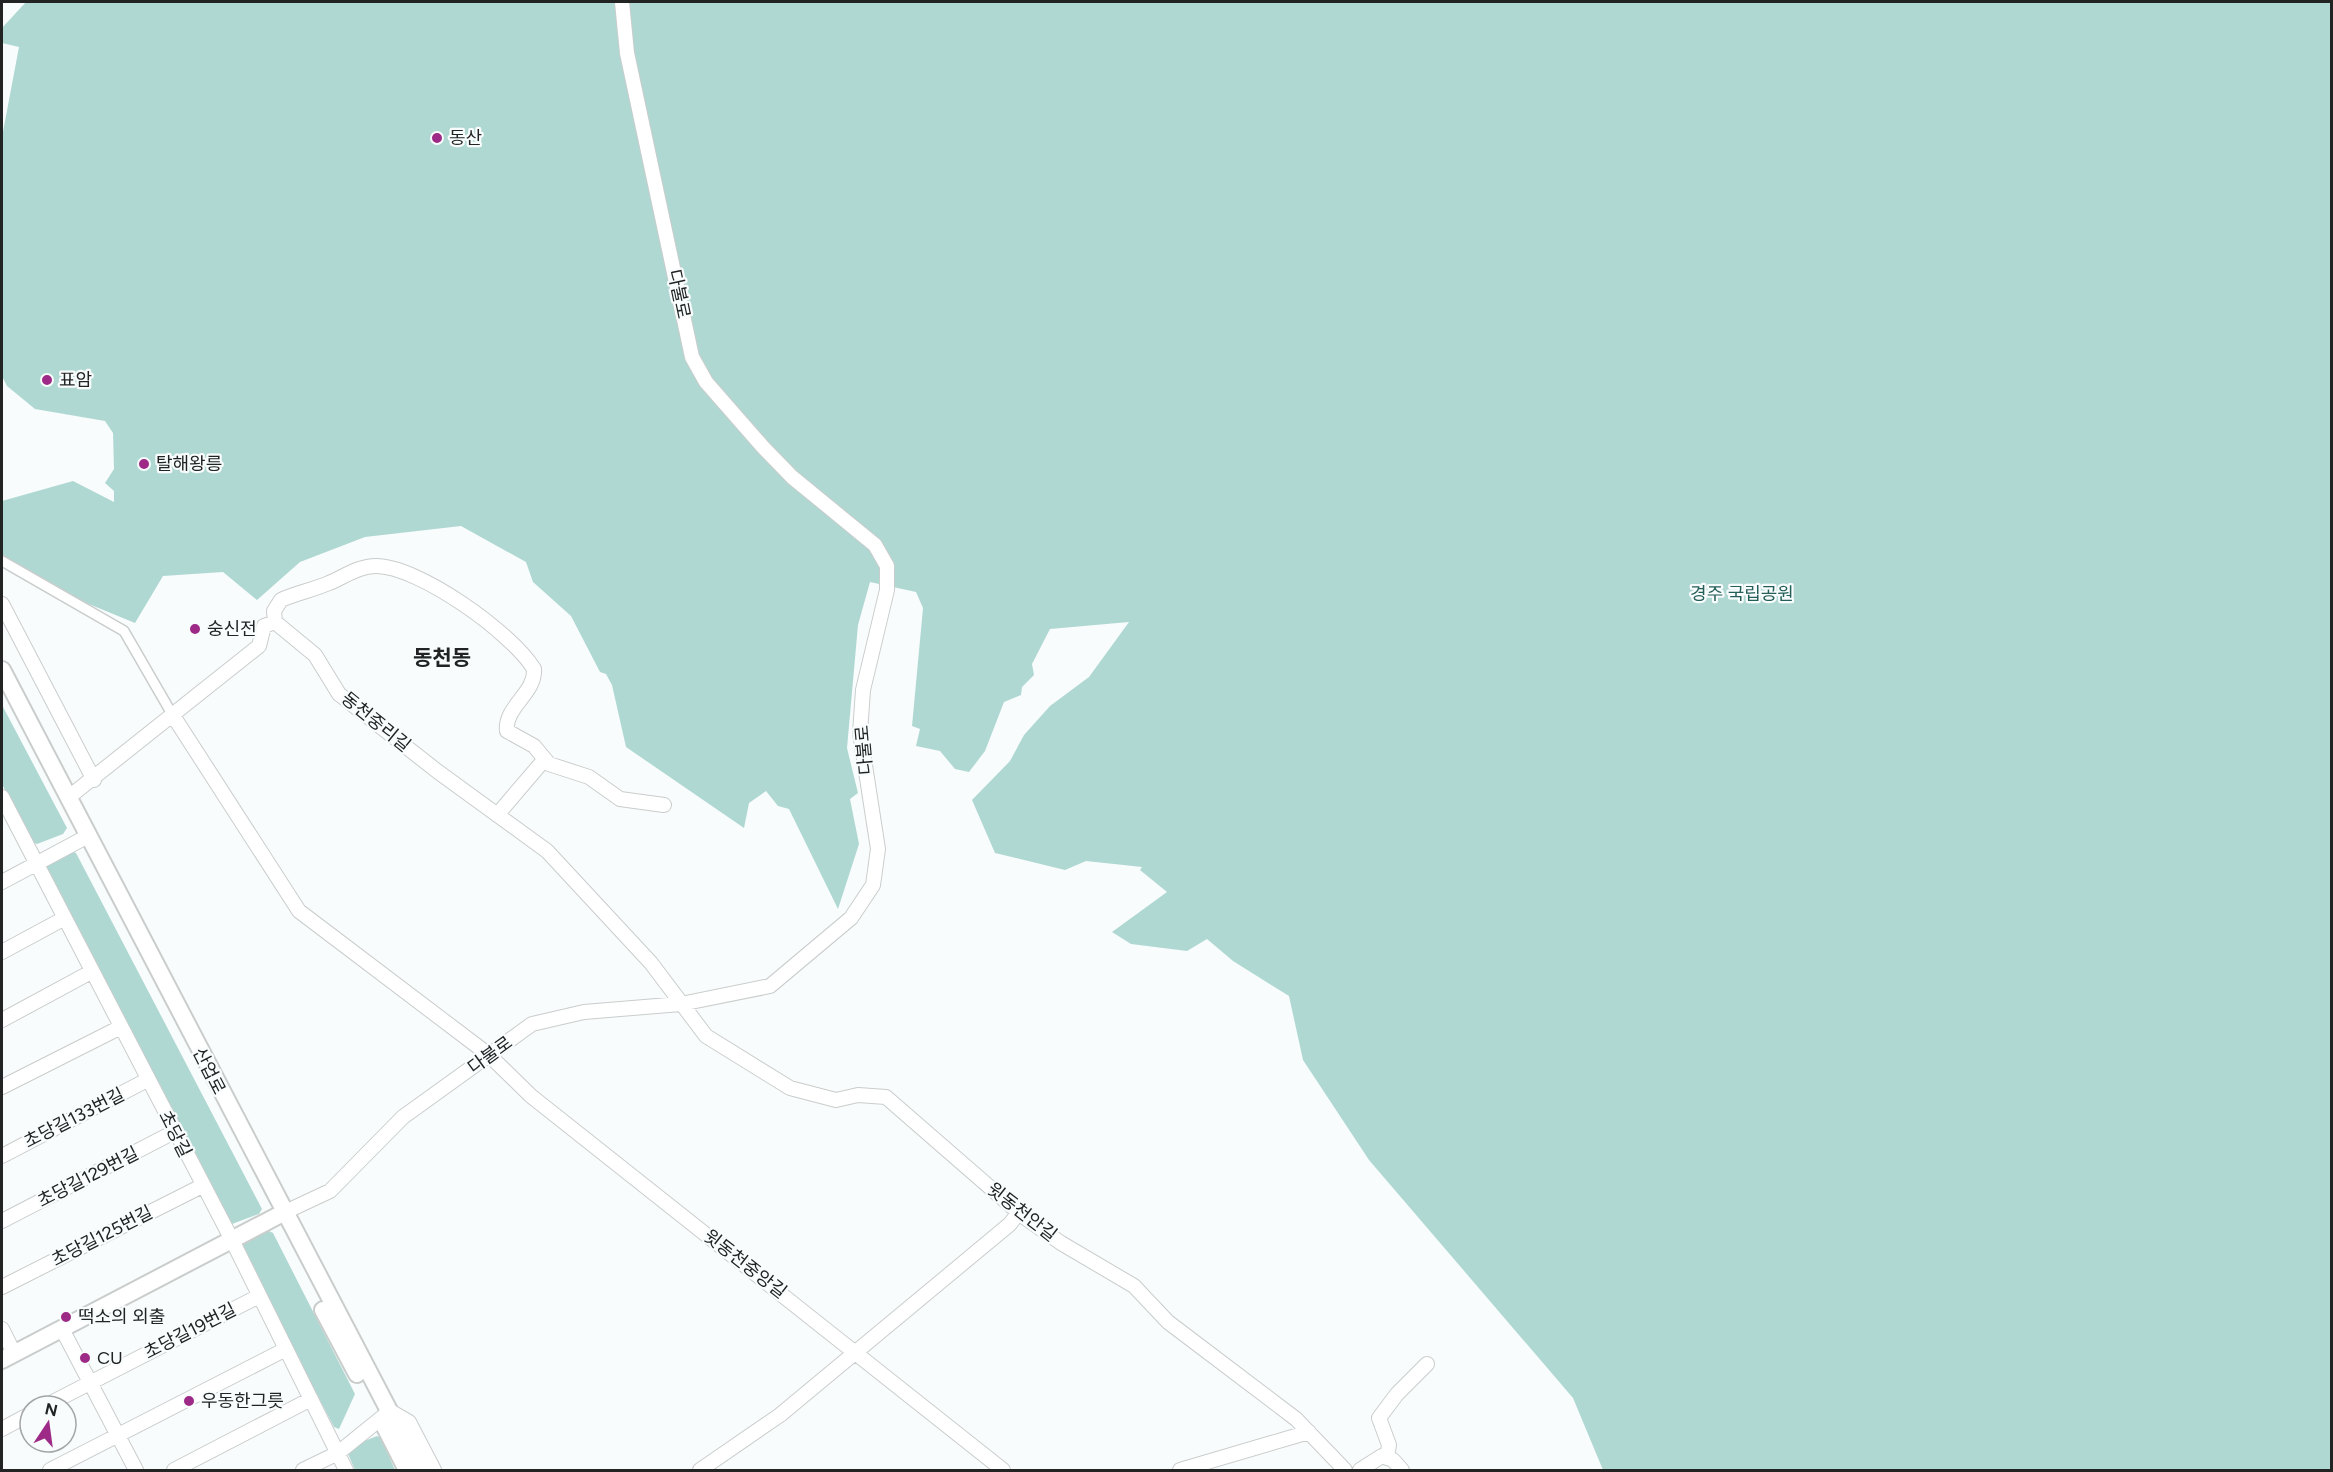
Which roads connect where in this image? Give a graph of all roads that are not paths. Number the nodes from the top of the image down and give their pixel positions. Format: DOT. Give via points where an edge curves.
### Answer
graph roads {
  1 [pos="622,2"];
  2 [pos="2,561"];
  3 [pos="2,604"];
  4 [pos="275,622"];
  5 [pos="2,670"];
  6 [pos="2,691"];
  7 [pos="172,714"];
  8 [pos="544,760"];
  9 [pos="94,780"];
  10 [pos="69,797"];
  11 [pos="664,805"];
  12 [pos="4,806"];
  13 [pos="497,815"];
  14 [pos="84,838"];
  15 [pos="36,865"];
  16 [pos="2,882"];
  17 [pos="63,919"];
  18 [pos="2,952"];
  19 [pos="91,972"];
  20 [pos="681,1004"];
  21 [pos="2,1020"];
  22 [pos="119,1028"];
  23 [pos="489,1055"];
  24 [pos="147,1080"];
  25 [pos="2,1087"];
  26 [pos="174,1132"];
  27 [pos="2,1156"];
  28 [pos="202,1186"];
  29 [pos="1019,1212"];
  30 [pos="278,1216"];
  31 [pos="2,1221"];
  32 [pos="232,1240"];
  33 [pos="2,1287"];
  34 [pos="259,1296"];
  35 [pos="2,1329"];
  36 [pos="62,1329"];
  37 [pos="286,1349"];
  38 [pos="856,1352"];
  39 [pos="8,1357"];
  40 [pos="1427,1364"];
  41 [pos="90,1383"];
  42 [pos="68,1394"];
  43 [pos="311,1399"];
  44 [pos="385,1415"];
  45 [pos="18,1420"];
  46 [pos="2,1429"];
  47 [pos="1309,1432"];
  48 [pos="117,1436"];
  49 [pos="338,1452"];
  50 [pos="1387,1458"];
  51 [pos="50,1470"];
  52 [pos="136,1470"];
  53 [pos="174,1470"];
  54 [pos="303,1470"];
  55 [pos="346,1470"];
  56 [pos="407,1470"];
  57 [pos="420,1470"];
  58 [pos="434,1470"];
  59 [pos="700,1470"];
  60 [pos="1003,1470"];
  61 [pos="1180,1470"];
  62 [pos="1345,1470"];
  63 [pos="1360,1470"];
  64 [pos="1402,1470"];
  1 -- 20 [label="street, 다불로" via="627,53 692,357 706,382 762,446 792,477 875,545 887,566 887,590 863,690 860,733 878,849 873,885 851,918 770,986"];
  2 -- 7 [label="street" via="124,631"];
  3 -- 9 [label="street"];
  4 -- 7 [label="street" via="264,626 259,646"];
  4 -- 8 [label="street" via="274,611 281,600 366,566 388,567 430,582 529,660 534,669 533,681 506,728 534,746"];
  4 -- 13 [label="street, 동천중리길" via="315,654 339,694"];
  5 -- 10 [label="street, 산업로"];
  6 -- 14 [label="street, 산업로"];
  7 -- 9 [label="street"];
  7 -- 23 [label="street, 윗동천중앙길" via="299,911"];
  8 -- 11 [label="street" via="589,777 620,799"];
  8 -- 13 [label="street"];
  9 -- 10 [label="street"];
  10 -- 14 [label="street, 산업로"];
  12 -- 15 [label="street, 초당길"];
  13 -- 20 [label="street, 동천중리길" via="547,851 651,963"];
  14 -- 15 [label="street"];
  14 -- 30 [label="street, 산업로"];
  15 -- 16 [label="street"];
  15 -- 17 [label="street, 초당길"];
  17 -- 18 [label="street"];
  17 -- 19 [label="street, 초당길"];
  19 -- 21 [label="street"];
  19 -- 22 [label="street, 초당길"];
  20 -- 23 [label="street, 다불로" via="584,1012 532,1024"];
  20 -- 29 [label="street, 윗동천안길" via="706,1036 790,1088 836,1100 858,1095 886,1097"];
  22 -- 24 [label="street, 초당길"];
  22 -- 25 [label="street"];
  23 -- 30 [label="street, 다불로" via="403,1117 330,1191"];
  23 -- 38 [label="street, 윗동천중앙길" via="531,1096"];
  24 -- 26 [label="street, 초당길"];
  24 -- 27 [label="street, 초당길133번길"];
  26 -- 28 [label="street, 초당길"];
  26 -- 31 [label="street, 초당길129번길"];
  28 -- 32 [label="street, 초당길"];
  28 -- 33 [label="street, 초당길125번길"];
  29 -- 38 [label="street" via="1010,1224"];
  29 -- 47 [label="street, 윗동천안길" via="1061,1243 1134,1286 1168,1322 1223,1361"];
  30 -- 32 [label="street"];
  30 -- 44 [label="street, 산업로"];
  32 -- 34 [label="street, 초당길"];
  32 -- 36 [label="street"];
  34 -- 37 [label="street, 초당길"];
  34 -- 41 [label="street, 초당길19번길"];
  35 -- 39 [label="street"];
  36 -- 39 [label="street"];
  36 -- 41 [label="street"];
  37 -- 43 [label="street, 초당길"];
  37 -- 48 [label="street"];
  38 -- 59 [label="street" via="780,1415"];
  38 -- 60 [label="street, 윗동천중앙길"];
  40 -- 50 [label="street" via="1379,1418 1389,1445"];
  41 -- 42 [label="street, 초당길19번길"];
  41 -- 48 [label="street"];
  43 -- 49 [label="street, 초당길"];
  43 -- 53 [label="street"];
  44 -- 49 [label="street"];
  44 -- 56 [label="street, 산업로"];
  44 -- 57 [label="street, 산업로"];
  44 -- 58 [label="street" via="409,1422"];
  45 -- 46 [label="street"];
  47 -- 61 [label="street"];
  47 -- 62 [label="street, 윗동천안길"];
  48 -- 51 [label="street"];
  48 -- 52 [label="street"];
  49 -- 54 [label="street"];
  49 -- 55 [label="street, 초당길"];
  50 -- 63 [label="street" via="1382,1456"];
  50 -- 64 [label="street"];
}
